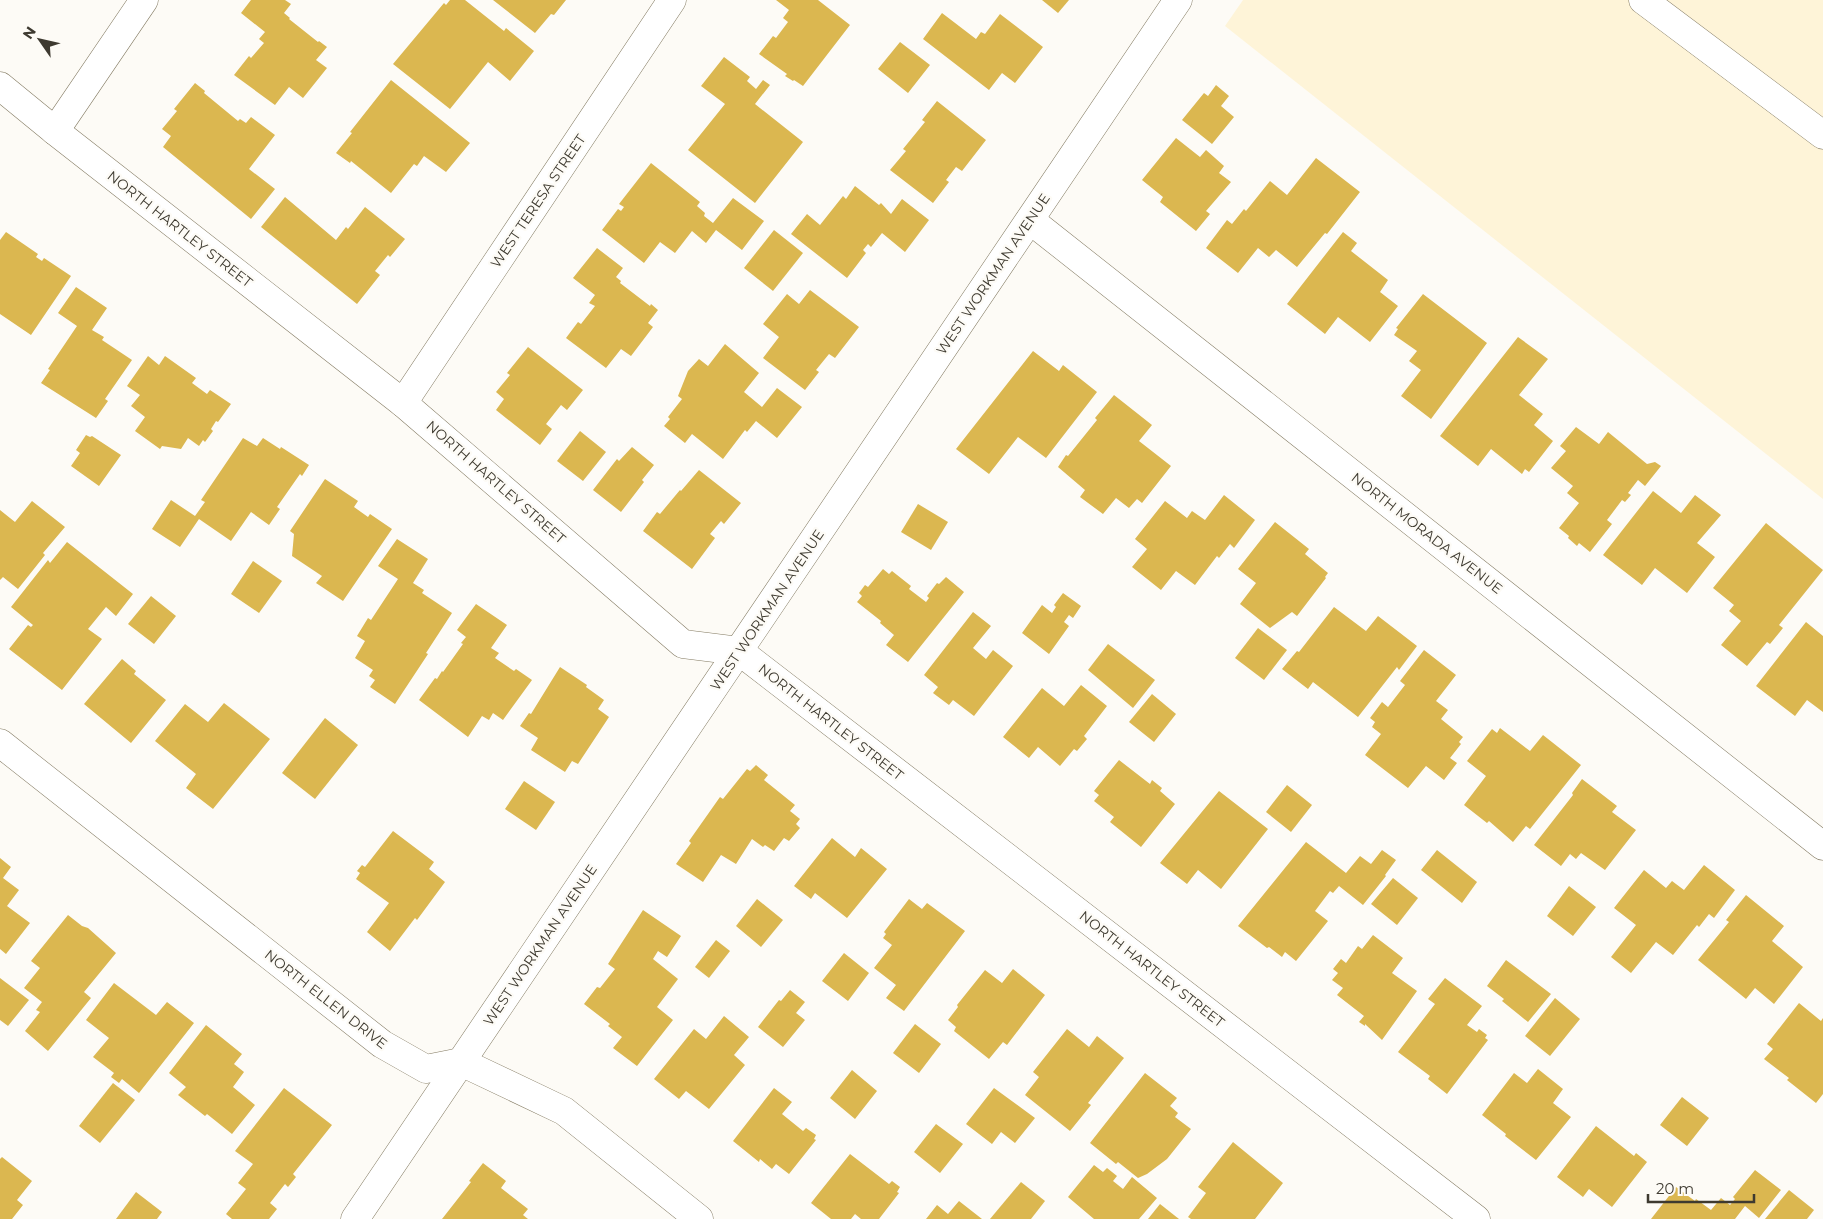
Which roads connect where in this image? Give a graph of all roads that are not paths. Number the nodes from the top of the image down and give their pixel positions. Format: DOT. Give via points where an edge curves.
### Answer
graph roads {
  1 [pos="144,0"];
  2 [pos="672,0"];
  3 [pos="1178,0"];
  4 [pos="1644,0"];
  5 [pos="0,86"];
  6 [pos="55,131"];
  7 [pos="1823,135"];
  8 [pos="1030,220"];
  9 [pos="403,403"];
  10 [pos="739,651"];
  11 [pos="0,743"];
  12 [pos="1823,846"];
  13 [pos="461,1062"];
  14 [pos="354,1219"];
  15 [pos="699,1219"];
  16 [pos="1476,1219"];
  1 -- 6 [label="street"];
  2 -- 9 [label="street, WEST TERESA STREET"];
  3 -- 8 [label="street, WEST WORKMAN AVENUE"];
  4 -- 7 [label="street"];
  5 -- 6 [label="street, NORTH HARTLEY STREET"];
  6 -- 9 [label="street, NORTH HARTLEY STREET"];
  8 -- 10 [label="street, WEST WORKMAN AVENUE"];
  8 -- 12 [label="street, NORTH MORADA AVENUE"];
  9 -- 10 [label="street, NORTH HARTLEY STREET" via="683,644"];
  10 -- 13 [label="street, WEST WORKMAN AVENUE"];
  10 -- 16 [label="street, NORTH HARTLEY STREET"];
  11 -- 13 [label="street, NORTH ELLEN DRIVE" via="382,1044 426,1069"];
  13 -- 14 [label="street, WEST WORKMAN AVENUE"];
  13 -- 15 [label="street" via="564,1111"];
}
